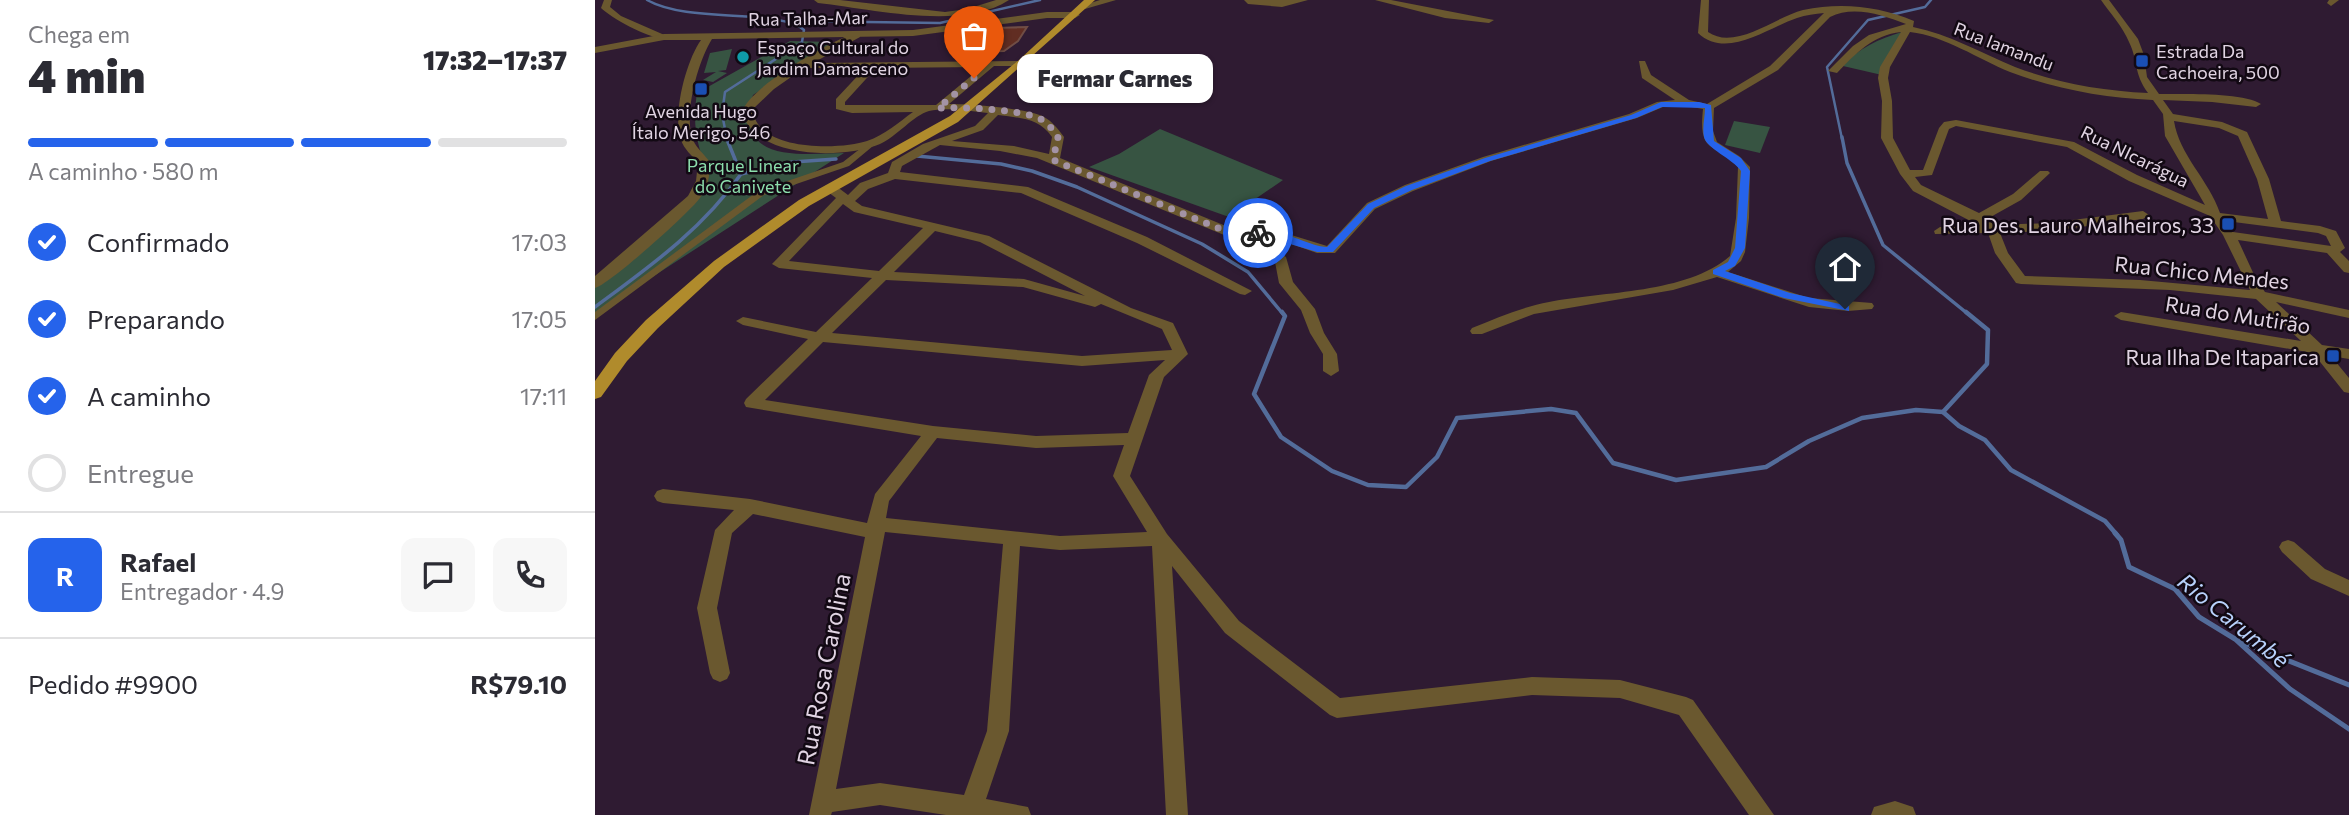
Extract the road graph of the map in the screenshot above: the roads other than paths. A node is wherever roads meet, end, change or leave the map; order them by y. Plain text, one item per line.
1 (608, 0) edge
2 (818, 0) edge
3 (1005, 0) edge
4 (1112, 0) edge
5 (1304, 0) edge
6 (1379, 0) edge
7 (1705, 0) edge
8 (2105, 0) edge
9 (1248, 1) edge
10 (1088, 3) edge
11 (1837, 10) junction
12 (1075, 15) junction
13 (1489, 20) dead end
14 (1909, 29) junction
15 (857, 35) junction
16 (664, 37) junction
17 (708, 37) junction
18 (595, 50) edge
19 (1022, 61) junction
20 (992, 63) junction
21 (1642, 63) dead end
22 (873, 65) junction
23 (805, 66) junction
24 (1833, 71) dead end
25 (2155, 96) junction
26 (1686, 103) junction
27 (2256, 104) dead end
28 (967, 107) junction
29 (1709, 107) junction
30 (932, 108) junction
31 (996, 111) junction
32 (2170, 117) junction
33 (939, 143) junction
34 (868, 144) junction
35 (1053, 160) junction
36 (2044, 173) dead end
37 (1906, 174) junction
38 (894, 175) junction
39 (841, 195) junction
40 (2143, 215) dead end
41 (2216, 215) junction
42 (1979, 218) junction
43 (2276, 225) junction
44 (933, 226) junction
45 (1993, 230) junction
46 (1940, 231) dead end
47 (1235, 235) junction
48 (2228, 235) junction
49 (2331, 250) junction
50 (2349, 269) edge
51 (1717, 272) junction
52 (881, 275) junction
53 (595, 283) edge
54 (1245, 291) dead end
55 (2261, 296) junction
56 (1867, 306) dead end
57 (1126, 311) junction
58 (2349, 314) edge
59 (2121, 316) dead end
60 (595, 317) edge
61 (743, 321) dead end
62 (1476, 331) dead end
63 (818, 337) junction
64 (2316, 348) junction
65 (1181, 354) junction
66 (2349, 354) edge
67 (1331, 370) dead end
68 (2349, 388) edge
69 (595, 393) edge
70 (933, 432) junction
71 (1134, 439) junction
72 (663, 496) dead end
73 (750, 506) junction
74 (876, 528) junction
75 (1012, 538) junction
76 (1161, 539) junction
77 (2288, 547) dead end
78 (2349, 588) edge
79 (720, 673) dead end
80 (972, 806) junction
81 (822, 808) edge
82 (1020, 815) edge
83 (1177, 815) edge
84 (1763, 815) edge
85 (1882, 815) edge
86 (1905, 815) edge

1 - 16 street
2 - 3 street
4 - 10 street
5 - 9 street
6 - 13 street
7 - 11 street
8 - 25 street
10 - 12 main road
11 - 14 street
11 - 29 street
12 - 15 street, Rua Talha-Mar
12 - 19 main road
14 - 24 street
14 - 25 street, Rua Iamandu
14 - 37 street
15 - 17 street, Rua Talha-Mar
15 - 23 street
16 - 17 street, Rua Talha-Mar
16 - 18 street, Rua Talha-Mar
17 - 53 street
19 - 20 street
19 - 28 main road
20 - 22 street
20 - 30 street
21 - 26 street
22 - 23 street
22 - 30 street
23 - 34 street
25 - 27 street, Rua Iamandu
25 - 32 street
26 - 29 street
26 - 47 street
28 - 30 street
28 - 31 street
28 - 39 main road
29 - 51 street
30 - 34 street
31 - 33 street
31 - 35 street
32 - 41 street
32 - 43 street
33 - 35 street
33 - 38 street
34 - 60 street
35 - 47 street
36 - 42 street
37 - 41 street, Rua NIcarágua
37 - 42 street
38 - 39 street
38 - 54 street
39 - 44 street
39 - 52 street
39 - 69 main road
40 - 45 street
41 - 43 street
41 - 48 street
42 - 45 street
43 - 49 street
44 - 52 street
44 - 57 street
45 - 46 street
45 - 55 street, Rua Chico Mendes
47 - 67 street
48 - 49 street
48 - 55 street
49 - 50 street
51 - 56 street
51 - 62 street
52 - 57 street
52 - 63 street
55 - 58 street, Rua Chico Mendes
55 - 64 street
57 - 65 street
59 - 64 street, Rua do Mutirão
61 - 63 street
63 - 65 street
63 - 70 street
64 - 66 street, Rua do Mutirão
64 - 68 street
65 - 71 street
70 - 71 street
70 - 74 street, Rua Rosa Carolina
71 - 76 street
72 - 73 street
73 - 74 street
73 - 79 street
74 - 75 street
74 - 81 street, Rua Rosa Carolina
75 - 76 street
75 - 80 street
76 - 83 street
76 - 84 street
77 - 78 street
80 - 81 street
80 - 82 street
85 - 86 street

